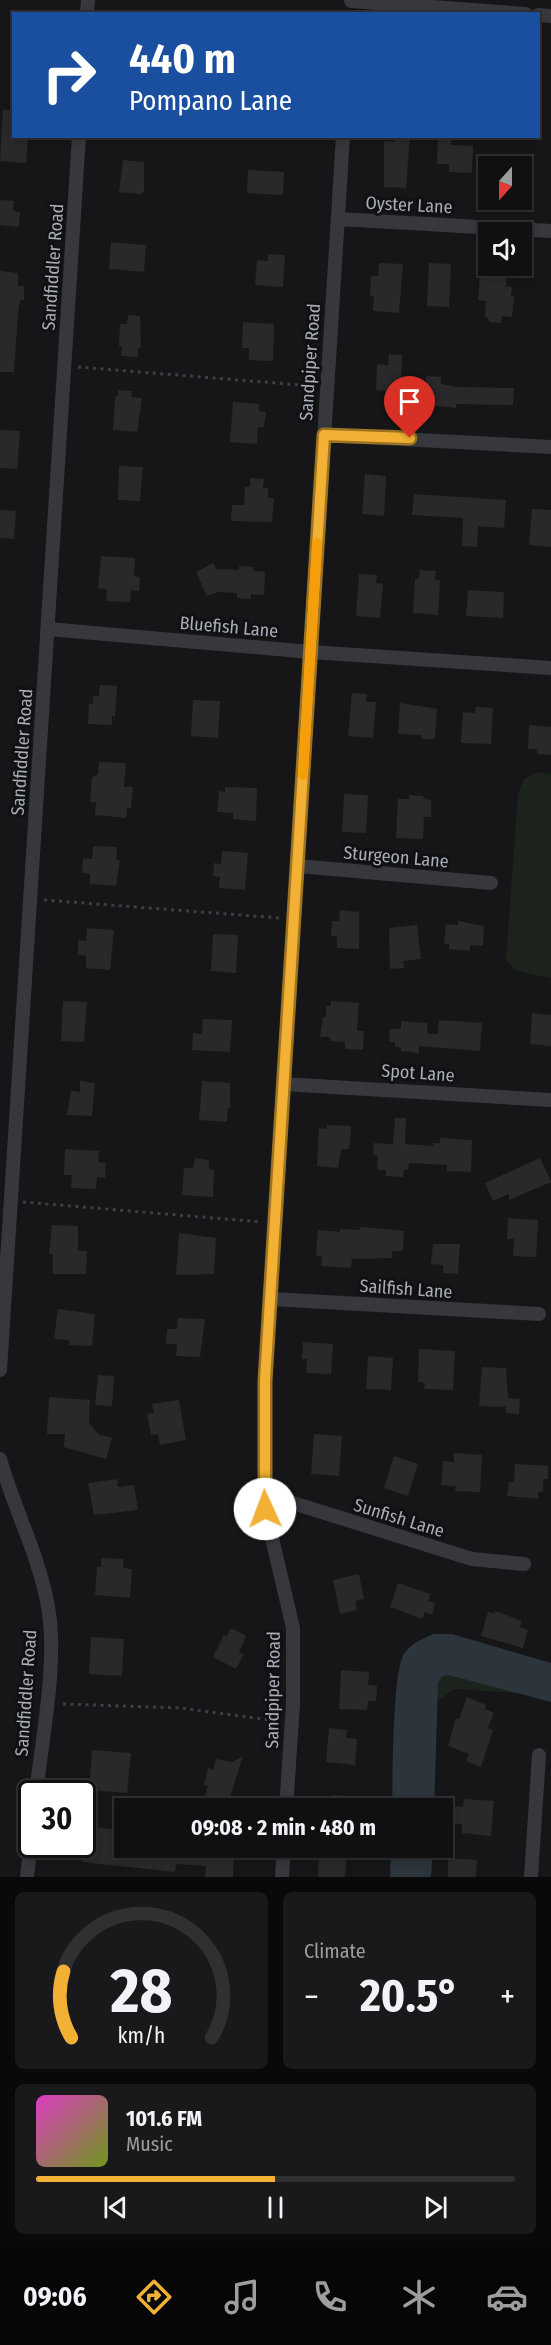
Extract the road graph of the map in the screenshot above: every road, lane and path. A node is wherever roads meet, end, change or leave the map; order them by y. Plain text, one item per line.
1 (351, 0) edge
2 (501, 12) edge
3 (79, 138) edge
4 (343, 138) edge
5 (338, 219) junction
6 (551, 231) edge
7 (65, 366) junction
8 (327, 387) junction
9 (324, 435) junction
10 (551, 447) edge
11 (48, 629) junction
12 (310, 652) junction
13 (551, 668) edge
14 (298, 866) junction
15 (491, 883) dead end
16 (30, 899) junction
17 (294, 919) junction
18 (283, 1084) junction
19 (551, 1100) edge
20 (11, 1201) junction
21 (276, 1223) junction
22 (271, 1299) junction
23 (539, 1314) dead end
24 (0, 1370) edge
25 (0, 1459) edge
26 (265, 1509) junction
27 (524, 1564) dead end
28 (46, 1704) junction
29 (292, 1724) junction
30 (539, 1755) dead end
31 (38, 1780) edge
32 (287, 1798) edge
33 (29, 1858) edge
34 (283, 1858) edge
35 (27, 1877) edge
36 (282, 1877) edge
37 (531, 1877) edge

1 - 2 street
3 - 7 street, Sandfiddler Road
4 - 5 street, Sandpiper Road
5 - 6 street, Oyster Lane
5 - 8 street, Sandpiper Road
7 - 8 path
7 - 11 street, Sandfiddler Road
8 - 9 street, Sandpiper Road
9 - 10 street
9 - 12 street, Sandpiper Road
11 - 12 street, Bluefish Lane
11 - 16 street, Sandfiddler Road
12 - 13 street, Bluefish Lane
12 - 14 street, Sandpiper Road
14 - 15 street, Sturgeon Lane
14 - 17 street, Sandpiper Road
16 - 17 path
16 - 20 street, Sandfiddler Road
17 - 18 street, Sandpiper Road
18 - 19 street, Spot Lane
18 - 21 street, Sandpiper Road
20 - 21 path
20 - 24 street, Sandfiddler Road
21 - 22 street, Sandpiper Road
22 - 23 street, Sailfish Lane
22 - 26 street, Sandpiper Road
25 - 28 street, Sandfiddler Road
26 - 27 street, Sunfish Lane
26 - 29 street, Sandpiper Road
28 - 29 path
28 - 31 street, Sandfiddler Road
29 - 32 street, Sandpiper Road
30 - 37 street
33 - 35 street
34 - 36 street

